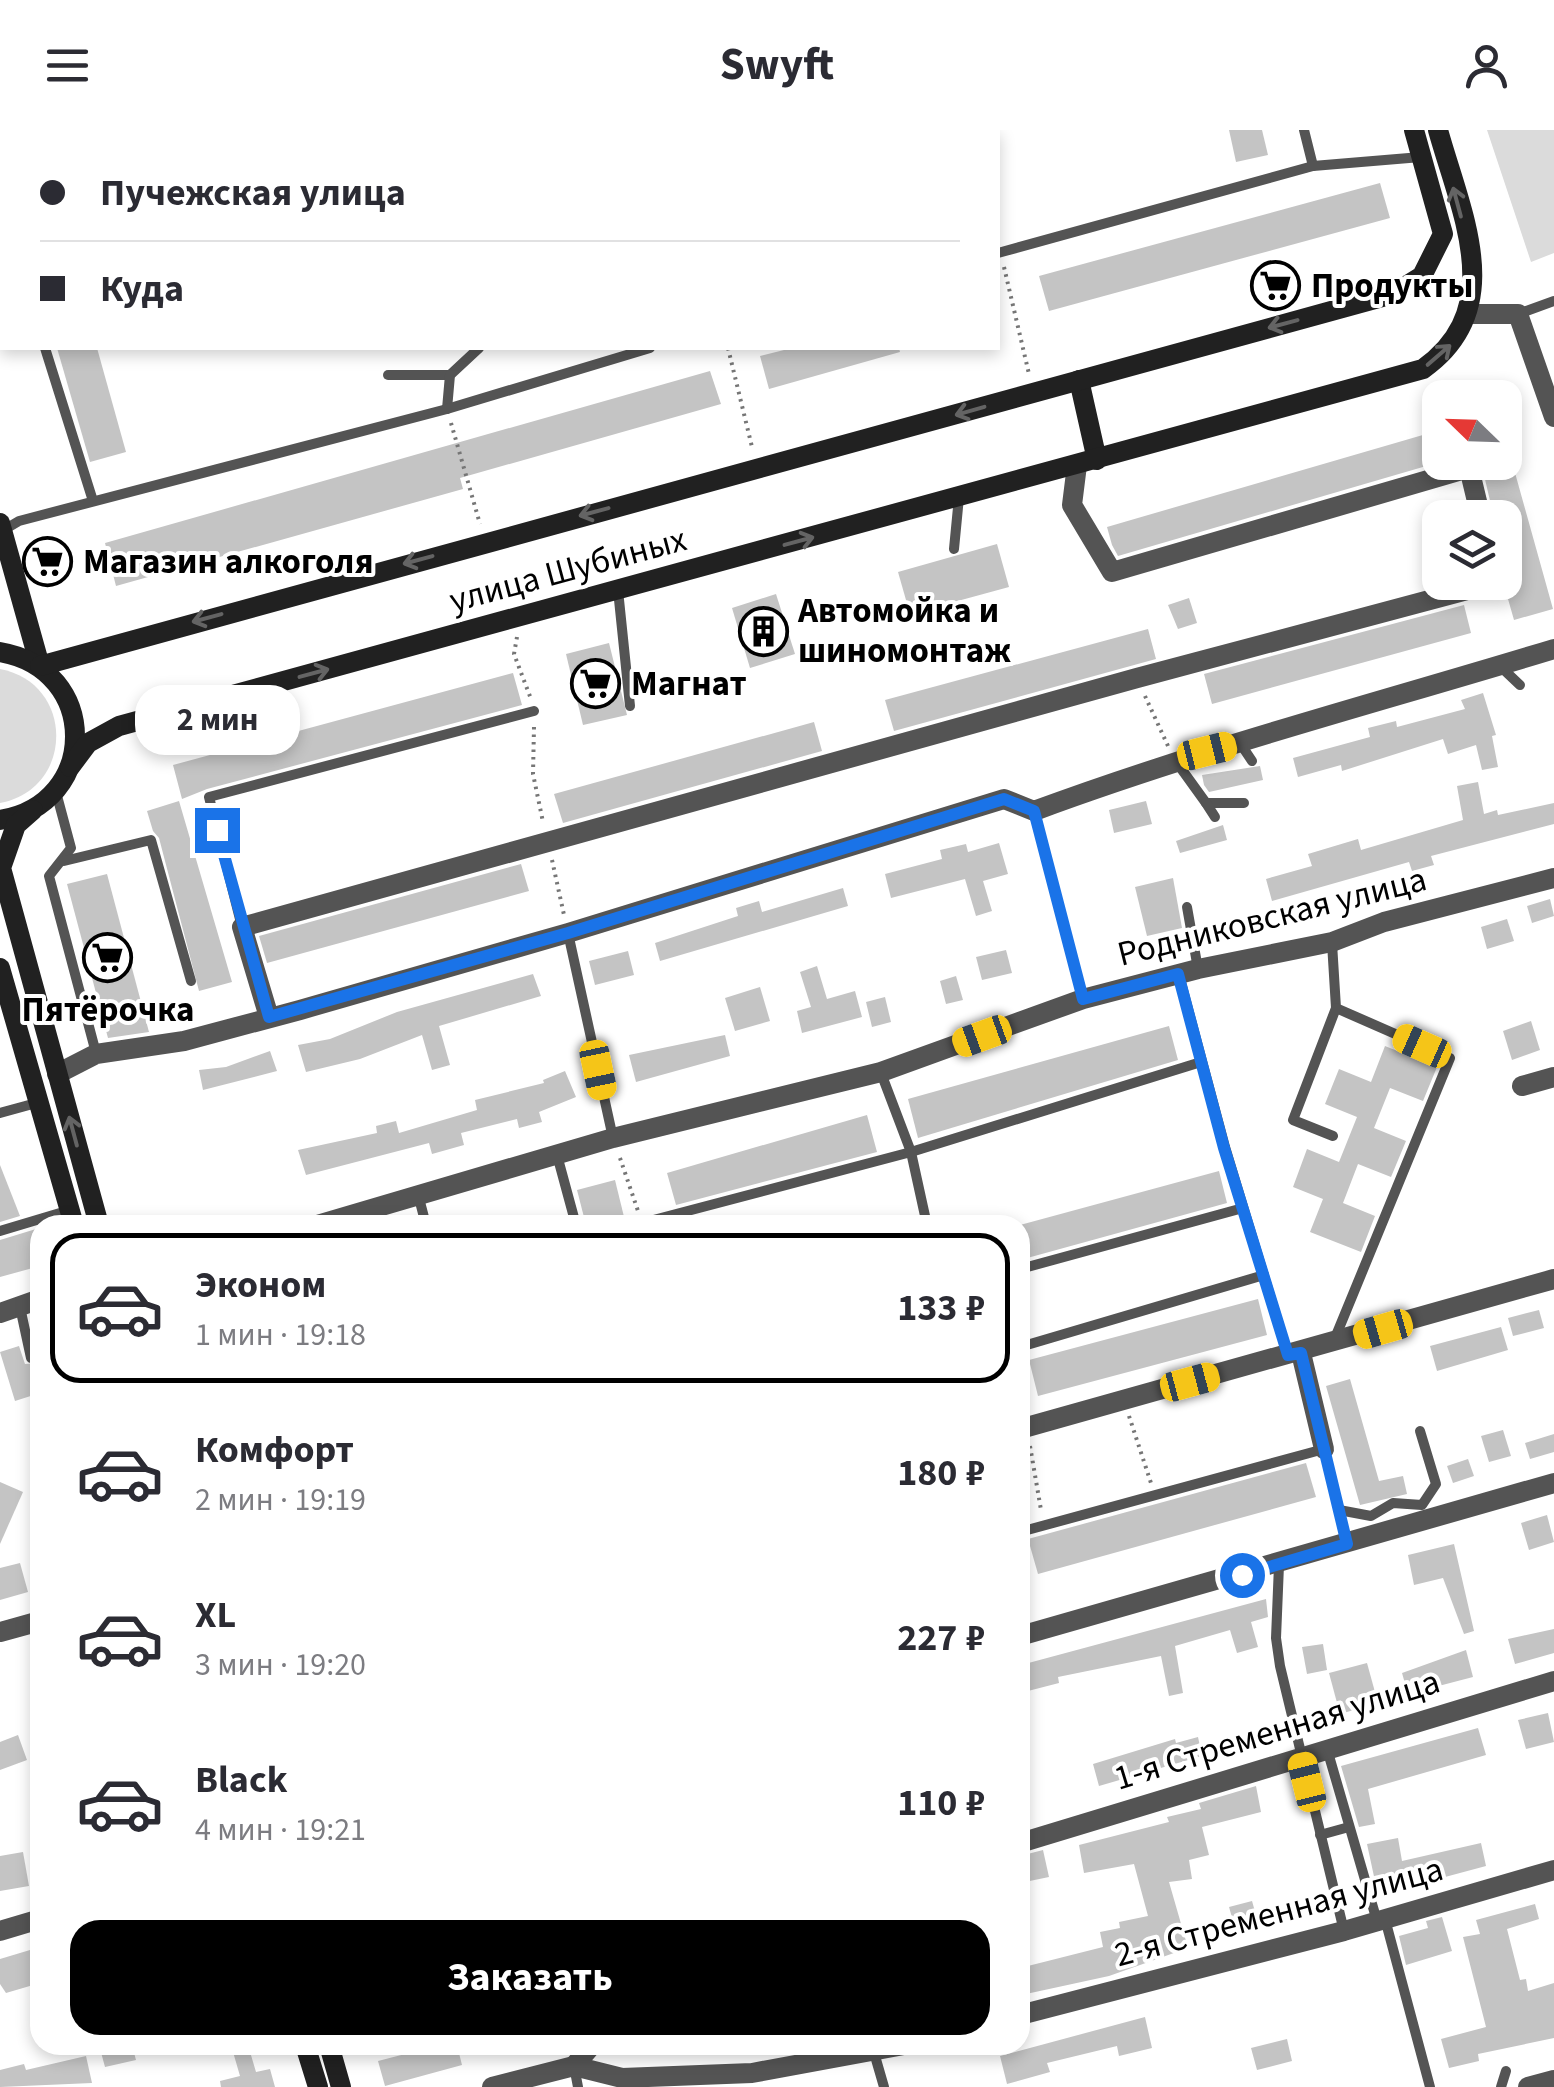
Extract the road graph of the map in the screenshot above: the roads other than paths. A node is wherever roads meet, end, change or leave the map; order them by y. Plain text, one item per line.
1 (1304, 130) edge
2 (1414, 130) edge
3 (1438, 130) edge
4 (1422, 157) junction
5 (1313, 166) junction
6 (1000, 253) edge
7 (1554, 301) edge
8 (1469, 314) junction
9 (1518, 314) junction
10 (46, 350) edge
11 (477, 350) edge
12 (643, 350) edge
13 (388, 375) dead end
14 (450, 375) junction
15 (1078, 380) junction
16 (447, 409) junction
17 (1554, 417) edge
18 (1087, 462) junction
19 (959, 498) junction
20 (1477, 500) edge
21 (93, 501) junction
22 (1, 527) edge
23 (954, 548) dead end
24 (618, 590) junction
25 (1430, 600) edge
26 (0, 652) edge
27 (1552, 653) edge
28 (40, 666) junction
29 (1500, 666) junction
30 (1520, 685) dead end
31 (630, 706) dead end
32 (534, 711) road end
33 (1240, 743) junction
34 (1174, 759) junction
35 (1252, 762) dead end
36 (70, 767) junction
37 (56, 791) junction
38 (1206, 803) junction
39 (1244, 803) dead end
40 (33, 810) junction
41 (1034, 811) junction
42 (1214, 817) dead end
43 (0, 820) edge
44 (64, 861) junction
45 (1554, 878) edge
46 (1187, 907) dead end
47 (242, 927) junction
48 (568, 933) junction
49 (1332, 942) junction
50 (0, 968) edge
51 (1188, 971) junction
52 (191, 981) dead end
53 (1083, 999) junction
54 (1336, 1008) junction
55 (269, 1017) junction
56 (96, 1054) junction
57 (1201, 1062) junction
58 (881, 1072) junction
59 (57, 1074) junction
60 (1554, 1077) edge
61 (1522, 1086) dead end
62 (40, 1102) junction
63 (0, 1113) edge
64 (1334, 1136) dead end
65 (613, 1138) junction
66 (910, 1152) junction
67 (557, 1154) junction
68 (419, 1198) junction
69 (1243, 1208) junction
70 (71, 1215) edge
71 (95, 1215) edge
72 (355, 1215) edge
73 (423, 1215) edge
74 (573, 1215) edge
75 (676, 1215) edge
76 (925, 1215) edge
77 (30, 1225) edge
78 (0, 1231) edge
79 (1030, 1266) edge
80 (1264, 1275) junction
81 (1554, 1279) edge
82 (20, 1306) edge
83 (1030, 1344) edge
84 (1333, 1344) junction
85 (30, 1353) edge
86 (1295, 1354) junction
87 (1030, 1426) edge
88 (1420, 1430) dead end
89 (1324, 1449) junction
90 (1554, 1483) edge
91 (1339, 1510) junction
92 (1030, 1529) edge
93 (1347, 1544) junction
94 (1279, 1565) junction
95 (30, 1623) edge
96 (1030, 1631) edge
97 (0, 1632) edge
98 (1554, 1681) edge
99 (1326, 1748) junction
100 (1300, 1755) junction
101 (1349, 1826) junction
102 (1320, 1835) junction
103 (1030, 1839) edge
104 (1554, 1870) edge
105 (1381, 1920) junction
106 (30, 1922) edge
107 (0, 1930) edge
108 (1344, 1930) junction
109 (1030, 2012) edge
110 (308, 2055) edge
111 (332, 2055) edge
112 (852, 2055) edge
113 (875, 2055) edge
114 (1506, 2071) dead end
115 (576, 2077) edge
116 (769, 2079) edge
117 (1554, 2080) edge
118 (713, 2081) edge
119 (625, 2082) edge
120 (318, 2087) edge
121 (341, 2087) edge
122 (492, 2087) edge
123 (884, 2087) edge
124 (1430, 2087) edge
125 (1502, 2087) edge
126 (1528, 2087) edge

1 - 5 lane
2 - 4 main road
8 -> 3 main road
4 - 5 lane
4 -> 15 main road, улица Шубиных
5 - 6 lane
7 - 9 lane
8 - 9 street
18 -> 8 main road, улица Шубиных
9 - 17 street
10 - 21 lane
11 - 14 lane
12 - 16 lane
13 - 14 lane
14 - 16 lane
15 - 18 main road
15 -> 28 main road, улица Шубиных
16 - 21 lane
18 - 19 main road, улица Шубиных
18 - 20 street
19 - 23 lane
24 -> 19 main road, улица Шубиных
21 - 22 lane
22 - 28 main road
24 - 31 lane
36 -> 24 main road, улица Шубиных
25 - 47 street
26 - 28 main road
27 - 29 street
28 - 36 main road
29 - 30 lane
29 - 33 street
32 - 47 lane
33 - 34 street
33 - 35 lane
34 - 38 lane
34 - 41 street
36 - 37 main road
37 - 40 main road
37 - 44 lane
38 - 39 lane
38 - 42 lane
40 - 43 main road
40 - 59 main road
41 - 48 street
41 - 53 lane
44 - 52 lane
44 - 56 lane
45 - 49 street, Родниковская улица
46 - 51 lane
47 - 55 street
48 - 55 street
48 - 65 lane
49 - 51 street, Родниковская улица
49 - 54 lane
50 - 62 main road
51 - 53 street, Родниковская улица
51 - 57 lane
53 - 58 street, Родниковская улица
54 - 64 lane
54 - 84 lane
55 - 56 street
56 - 59 street
57 - 66 lane
57 - 69 lane
58 - 65 street, Родниковская улица
58 - 66 lane
71 -> 59 main road
60 - 61 street
62 - 63 lane
62 - 70 main road
65 - 67 street, Родниковская улица
66 - 75 lane
66 - 76 lane
67 - 68 street, Родниковская улица
67 - 74 lane
68 - 72 street, Родниковская улица
68 - 73 lane
69 - 79 lane
69 - 80 lane
77 - 78 lane
80 - 83 lane
80 - 86 lane
81 - 84 street
82 - 85 lane
84 - 86 street
86 - 87 street
86 - 89 street
88 - 91 lane
89 - 91 lane
89 - 92 lane
90 - 93 street
91 - 93 lane
93 - 94 street
94 - 96 street
94 - 100 lane
95 - 97 street
98 - 99 street, 1-я Стременная улица
99 - 100 street, 1-я Стременная улица
99 - 101 lane
100 - 102 lane
100 - 103 street, 1-я Стременная улица
101 - 102 lane
101 - 105 lane
102 - 108 lane
104 - 105 street, 2-я Стременная улица
105 - 108 street, 2-я Стременная улица
105 - 124 lane
106 - 107 street
108 - 109 street, 2-я Стременная улица
110 - 120 main road
111 - 121 main road
112 - 116 street
113 - 123 lane
114 - 125 lane
115 - 119 street
115 - 122 street
116 - 118 street
117 - 126 street
118 - 119 street

